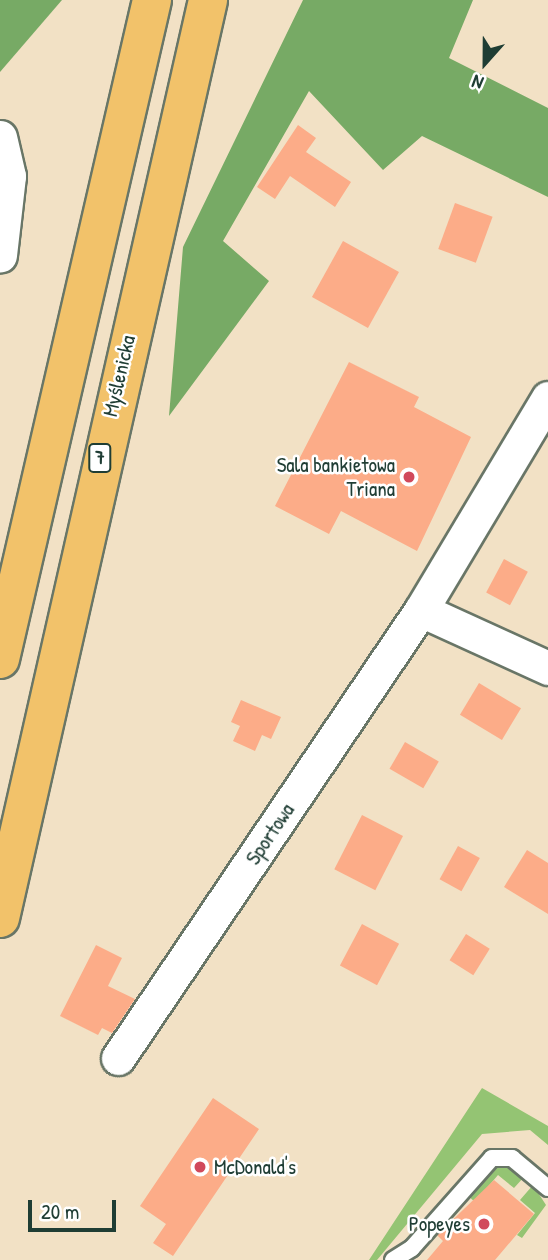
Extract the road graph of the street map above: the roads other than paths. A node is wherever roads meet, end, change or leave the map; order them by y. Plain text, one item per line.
1 (152, 0) edge
2 (208, 0) edge
3 (0, 137) edge
4 (0, 254) edge
5 (548, 398) edge
6 (421, 610) junction
7 (0, 659) edge
8 (548, 668) edge
9 (0, 918) edge
10 (118, 1058) dead end
11 (548, 1188) edge
12 (393, 1260) edge

1 - 7 highway
2 - 9 highway, Myślenicka / 7
3 - 4 street
5 - 6 street, Sportowa
6 - 8 street
6 - 10 street, Sportowa
11 - 12 lane

